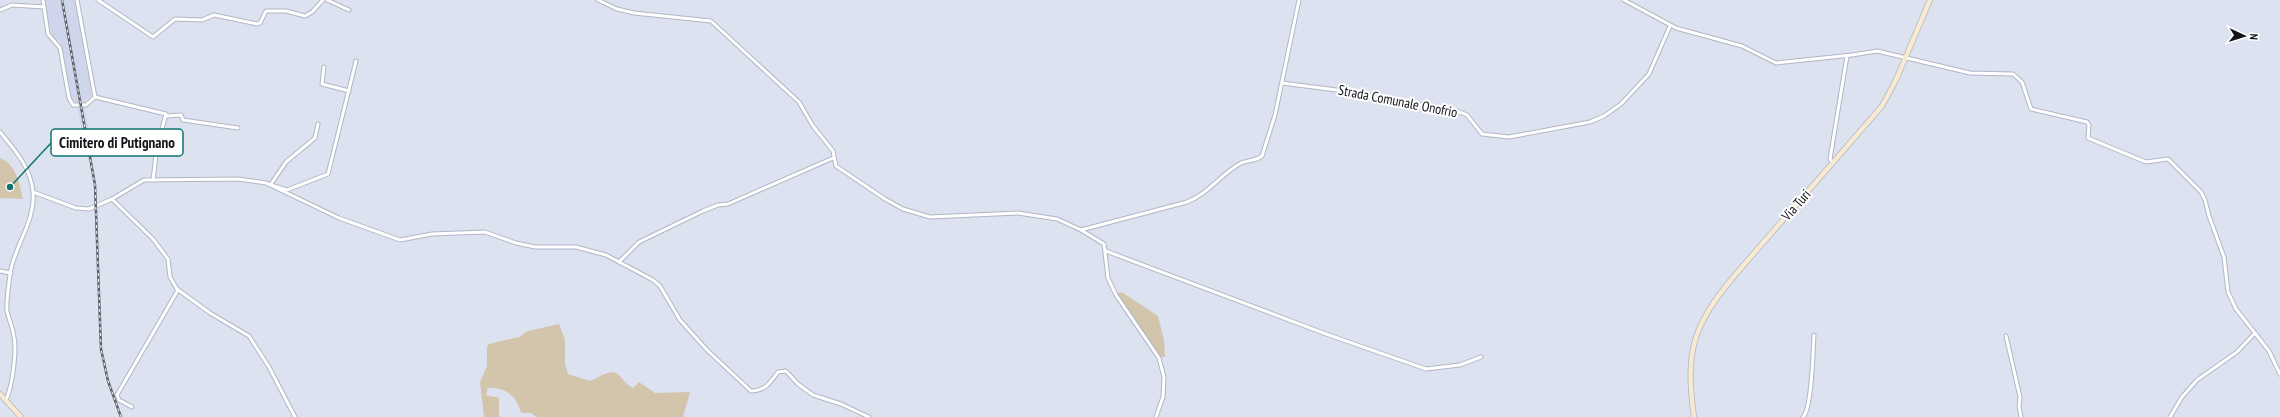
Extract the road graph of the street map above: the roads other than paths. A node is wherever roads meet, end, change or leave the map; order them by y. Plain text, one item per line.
1 (43, 0) edge
2 (77, 0) edge
3 (98, 0) edge
4 (323, 0) edge
5 (327, 0) edge
6 (598, 0) edge
7 (1299, 0) edge
8 (1624, 0) edge
9 (1930, 0) edge
10 (44, 7) junction
11 (0, 10) edge
12 (349, 10) dead end
13 (1670, 26) junction
14 (1847, 56) junction
15 (1906, 57) junction
16 (356, 62) dead end
17 (324, 67) dead end
18 (1282, 83) junction
19 (349, 91) junction
20 (95, 97) junction
21 (167, 115) junction
22 (318, 124) dead end
23 (238, 128) dead end
24 (0, 132) edge
25 (834, 158) junction
26 (1833, 163) junction
27 (153, 180) junction
28 (266, 184) junction
29 (271, 184) junction
30 (33, 192) junction
31 (112, 199) junction
32 (1081, 230) junction
33 (1106, 251) junction
34 (619, 262) junction
35 (0, 271) edge
36 (11, 273) junction
37 (178, 290) junction
38 (2255, 333) junction
39 (1814, 335) dead end
40 (2006, 336) dead end
41 (1481, 357) dead end
42 (2280, 374) edge
43 (0, 394) edge
44 (6, 400) junction
45 (132, 407) dead end
46 (21, 417) edge
47 (295, 417) edge
48 (869, 417) edge
49 (1156, 417) edge
50 (1694, 417) edge
51 (1803, 417) edge
52 (2021, 417) edge
53 (2170, 417) edge

1 - 10 street
2 - 20 street
3 - 4 street
5 - 12 street
6 - 25 street
7 - 18 street
8 - 13 street
9 - 15 main road, Via Turi
10 - 11 street
10 - 20 street
13 - 14 street
13 - 18 street, Strada Comunale Onofrio
14 - 15 street
14 - 26 street
15 - 26 main road, Via Turi
15 - 38 street
16 - 19 street
17 - 19 street
18 - 32 street
19 - 29 street
20 - 21 street
21 - 23 street
21 - 27 street
22 - 29 street
24 - 30 street
25 - 32 street
25 - 34 street
26 - 50 main road, Via Turi
27 - 28 street
27 - 31 street
28 - 29 street
28 - 34 street
30 - 31 street
30 - 36 street
31 - 37 street
32 - 33 street
33 - 41 street
33 - 49 street
34 - 48 street
35 - 36 street
36 - 44 street
37 - 45 street
37 - 47 street
38 - 42 street
38 - 53 street
39 - 51 street
40 - 52 street
43 - 44 main road
44 - 46 main road

